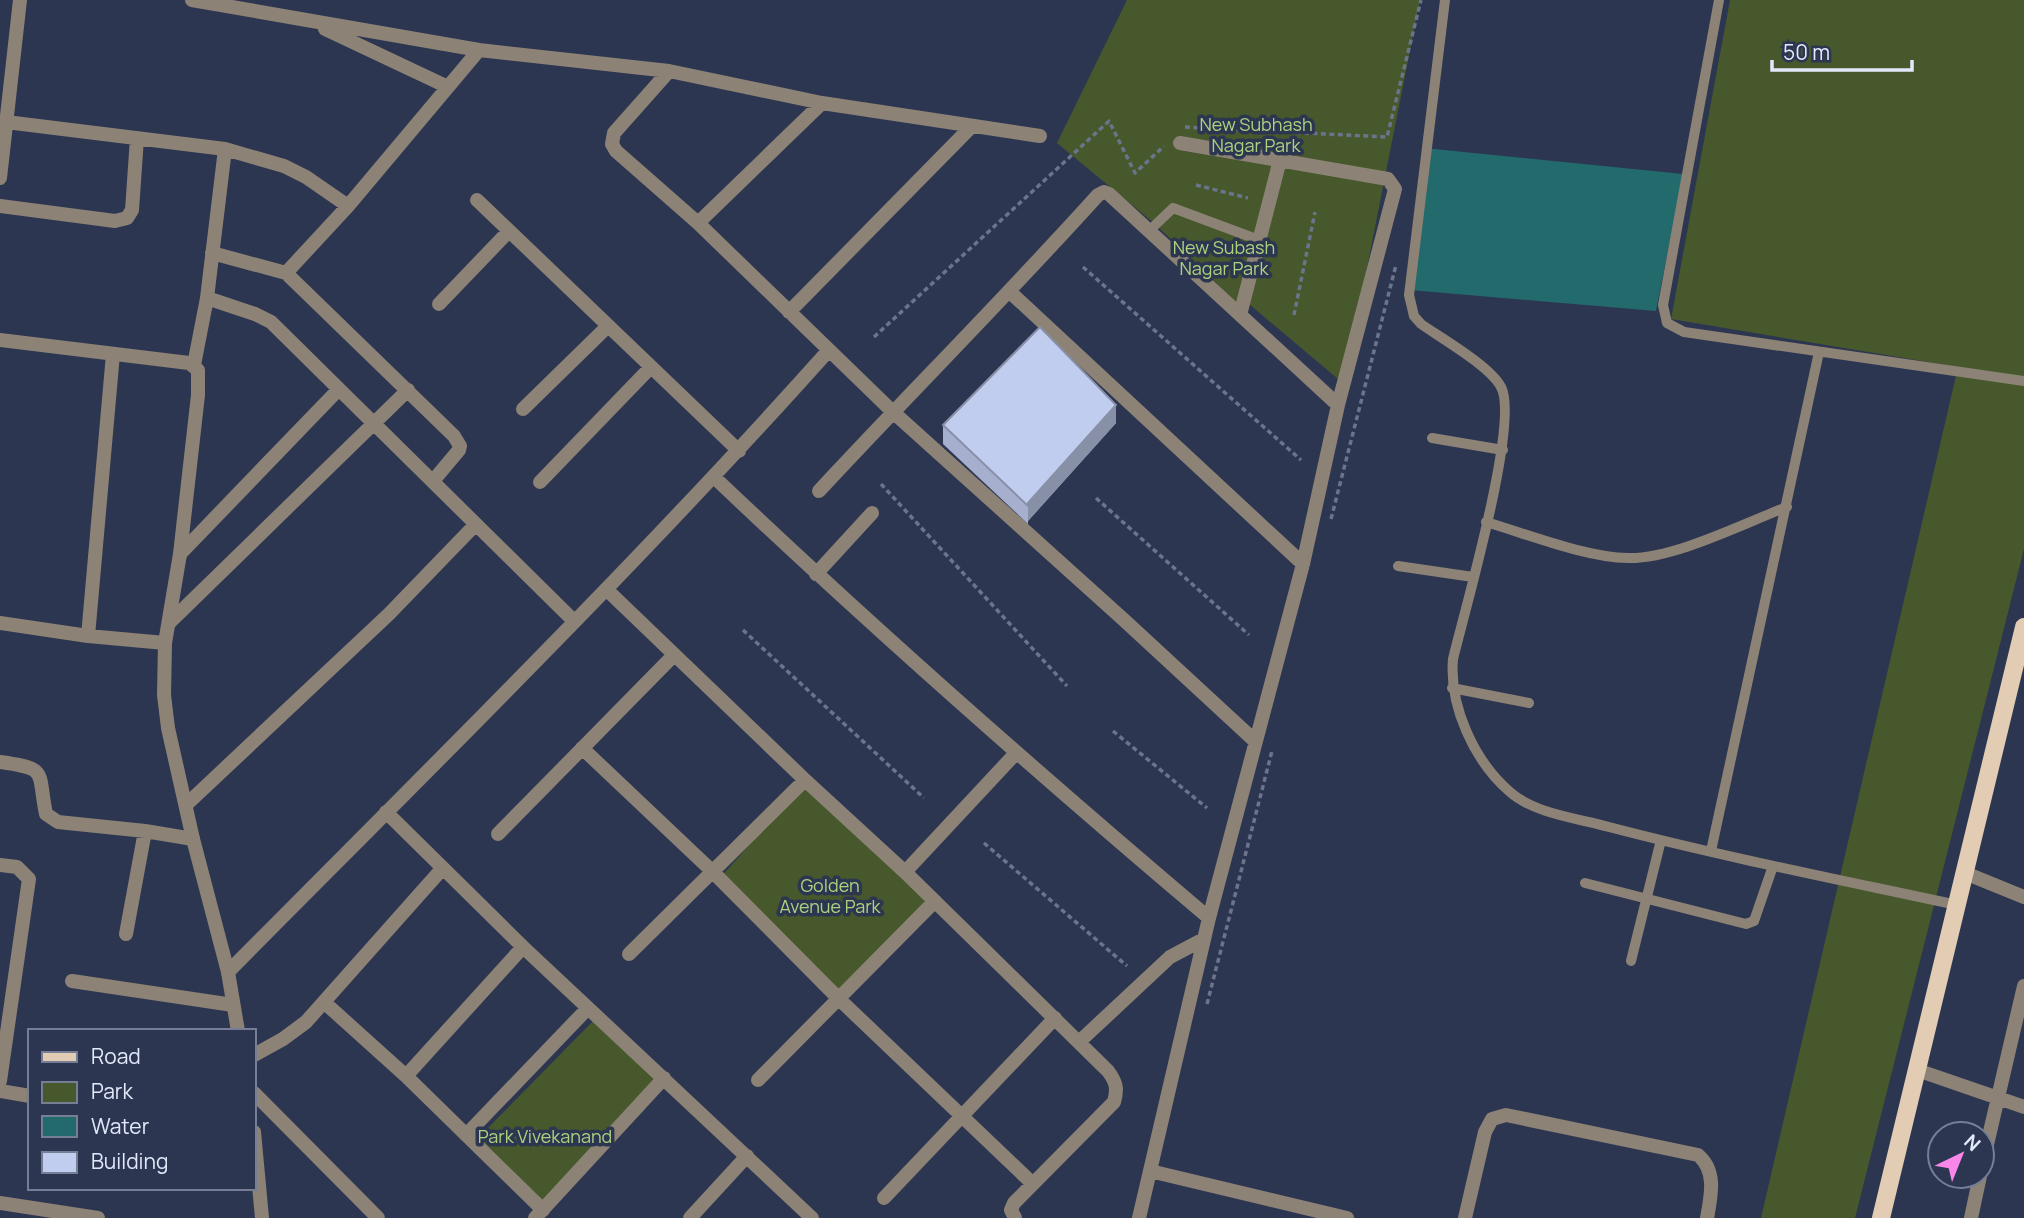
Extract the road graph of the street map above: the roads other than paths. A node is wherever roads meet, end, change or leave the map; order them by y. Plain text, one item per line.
1 (20, 0) edge
2 (1445, 0) edge
3 (1719, 0) edge
4 (201, 1) edge
5 (311, 22) junction
6 (480, 50) junction
7 (669, 71) junction
8 (5, 81) edge
9 (448, 87) junction
10 (822, 103) junction
11 (6, 122) junction
12 (972, 126) junction
13 (1040, 136) dead end
14 (137, 138) junction
15 (1180, 143) dead end
16 (225, 149) junction
17 (1280, 160) junction
18 (0, 178) edge
19 (477, 200) dead end
20 (0, 206) edge
21 (348, 206) junction
22 (698, 223) junction
23 (1150, 230) junction
24 (509, 231) junction
25 (1259, 240) junction
26 (212, 253) junction
27 (286, 273) junction
28 (1010, 292) junction
29 (207, 298) junction
30 (439, 304) dead end
31 (789, 312) junction
32 (1240, 315) junction
33 (608, 326) junction
34 (0, 340) edge
35 (829, 350) junction
36 (1819, 352) junction
37 (113, 354) junction
38 (194, 365) junction
39 (651, 367) junction
40 (2024, 381) edge
41 (339, 390) junction
42 (408, 390) junction
43 (1338, 405) junction
44 (523, 409) dead end
45 (893, 412) junction
46 (374, 424) junction
47 (1432, 438) dead end
48 (1503, 450) junction
49 (739, 451) junction
50 (714, 477) junction
51 (433, 481) junction
52 (540, 482) dead end
53 (819, 491) dead end
54 (1787, 507) junction
55 (872, 513) dead end
56 (1486, 522) junction
57 (476, 524) junction
58 (180, 554) junction
59 (1303, 564) junction
60 (1398, 566) dead end
61 (816, 574) junction
62 (1473, 577) junction
63 (606, 589) junction
64 (575, 621) junction
65 (0, 623) edge
66 (169, 623) junction
67 (2024, 627) edge
68 (88, 636) junction
69 (165, 643) junction
70 (674, 655) junction
71 (1452, 688) junction
72 (2017, 689) edge
73 (1529, 703) dead end
74 (1255, 741) junction
75 (582, 748) junction
76 (1016, 752) junction
77 (0, 762) edge
78 (805, 780) junction
79 (187, 804) junction
80 (386, 812) junction
81 (145, 831) junction
82 (498, 834) dead end
83 (193, 839) junction
84 (1661, 840) junction
85 (1711, 851) junction
86 (0, 865) edge
87 (1773, 866) junction
88 (442, 869) junction
89 (712, 872) junction
90 (905, 872) junction
91 (1965, 873) junction
92 (1585, 883) dead end
93 (1646, 897) junction
94 (2024, 897) edge
95 (935, 901) junction
96 (1957, 905) junction
97 (1209, 918) junction
98 (126, 933) dead end
99 (1204, 939) junction
100 (523, 947) junction
101 (629, 954) dead end
102 (1631, 961) dead end
103 (228, 972) junction
104 (72, 981) dead end
105 (2024, 986) edge
106 (839, 999) junction
107 (325, 1003) junction
108 (233, 1005) junction
109 (588, 1008) junction
110 (1055, 1018) junction
111 (238, 1029) edge
112 (1079, 1042) junction
113 (256, 1054) edge
114 (1917, 1070) junction
115 (406, 1076) junction
116 (664, 1078) junction
117 (758, 1080) dead end
118 (0, 1081) edge
119 (0, 1091) edge
120 (256, 1095) edge
121 (28, 1096) edge
122 (1997, 1098) junction
123 (2024, 1107) edge
124 (962, 1116) junction
125 (1992, 1120) edge
126 (466, 1135) junction
127 (256, 1155) edge
128 (747, 1156) junction
129 (1150, 1171) junction
130 (1032, 1183) junction
131 (1977, 1190) edge
132 (884, 1198) dead end
133 (0, 1203) edge
134 (1294, 1212) edge
135 (539, 1214) edge
136 (801, 1215) edge
137 (73, 1216) edge
138 (98, 1218) edge
139 (262, 1218) edge
140 (378, 1218) edge
141 (691, 1218) edge
142 (1015, 1218) edge
143 (1139, 1218) edge
144 (1347, 1218) edge
145 (1465, 1218) edge
146 (1707, 1218) edge
147 (1881, 1218) edge
148 (1970, 1218) edge

1 - 8 street
2 - 48 lane
3 - 36 lane
4 - 5 street
5 - 6 street
5 - 9 street
6 - 7 street
6 - 9 street
7 - 10 street
7 - 22 street
8 - 11 street
9 - 21 street
10 - 12 street
10 - 22 street
11 - 14 street
11 - 18 street
12 - 13 street
12 - 31 street
14 - 16 street
14 - 20 street
15 - 17 street
16 - 21 street
16 - 26 street
17 - 25 street
17 - 43 street
19 - 24 street
21 - 27 street
22 - 31 street
23 - 25 lane
23 - 28 street
23 - 32 street
24 - 30 street
24 - 33 street
25 - 32 street
26 - 27 street
26 - 29 street
27 - 42 street
28 - 45 street
28 - 59 street
29 - 38 street
29 - 41 street
31 - 35 street
32 - 43 street
33 - 39 street
33 - 44 street
34 - 37 street
35 - 45 street
35 - 49 street
36 - 40 lane
36 - 54 lane
37 - 38 street
37 - 68 street
38 - 58 street
39 - 49 street
39 - 52 street
41 - 46 street
41 - 58 street
42 - 46 street
42 - 51 street
43 - 59 street
45 - 53 street
45 - 74 street
46 - 51 street
46 - 66 street
47 - 48 lane
48 - 56 lane
49 - 50 street
50 - 61 street
50 - 63 street
51 - 57 street
54 - 56 lane
54 - 85 lane
55 - 61 street
56 - 62 lane
57 - 64 street
57 - 79 street
58 - 66 street
59 - 74 street
60 - 62 lane
61 - 76 street
62 - 71 lane
63 - 64 street
63 - 70 street
64 - 80 street
65 - 68 street
66 - 69 street
67 - 72 main road
68 - 69 street
69 - 79 street
70 - 75 street
70 - 78 street
71 - 73 lane
71 - 84 lane
72 - 91 main road
74 - 97 street
75 - 82 street
75 - 89 street
76 - 90 street
76 - 97 street
77 - 81 street
78 - 89 street
78 - 90 street
79 - 83 street
80 - 88 street
80 - 103 street
81 - 83 street
81 - 98 street
83 - 103 street
84 - 85 lane
84 - 93 lane
85 - 87 lane
86 - 118 street
87 - 93 lane
87 - 96 lane
88 - 100 street
88 - 107 street
89 - 101 street
89 - 106 street
90 - 95 street
91 - 94 street
91 - 96 main road
92 - 93 lane
93 - 102 lane
95 - 106 street
95 - 110 street
96 - 114 main road
97 - 99 street
99 - 112 street
99 - 129 street
100 - 109 street
100 - 115 street
103 - 108 street
104 - 108 street
105 - 122 street
106 - 117 street
106 - 124 street
107 - 113 street
107 - 115 street
108 - 111 street
109 - 116 street
109 - 126 street
110 - 112 street
110 - 124 street
112 - 130 street
114 - 122 street
114 - 147 main road
115 - 126 street
116 - 128 street
116 - 135 street
119 - 121 street
120 - 140 street
122 - 123 street
122 - 125 street
124 - 130 street
124 - 132 street
126 - 135 street
127 - 139 street
128 - 136 street
128 - 141 street
129 - 134 street
129 - 143 street
130 - 142 street
131 - 148 street
133 - 137 street
134 - 144 street
137 - 138 street
145 - 146 street

